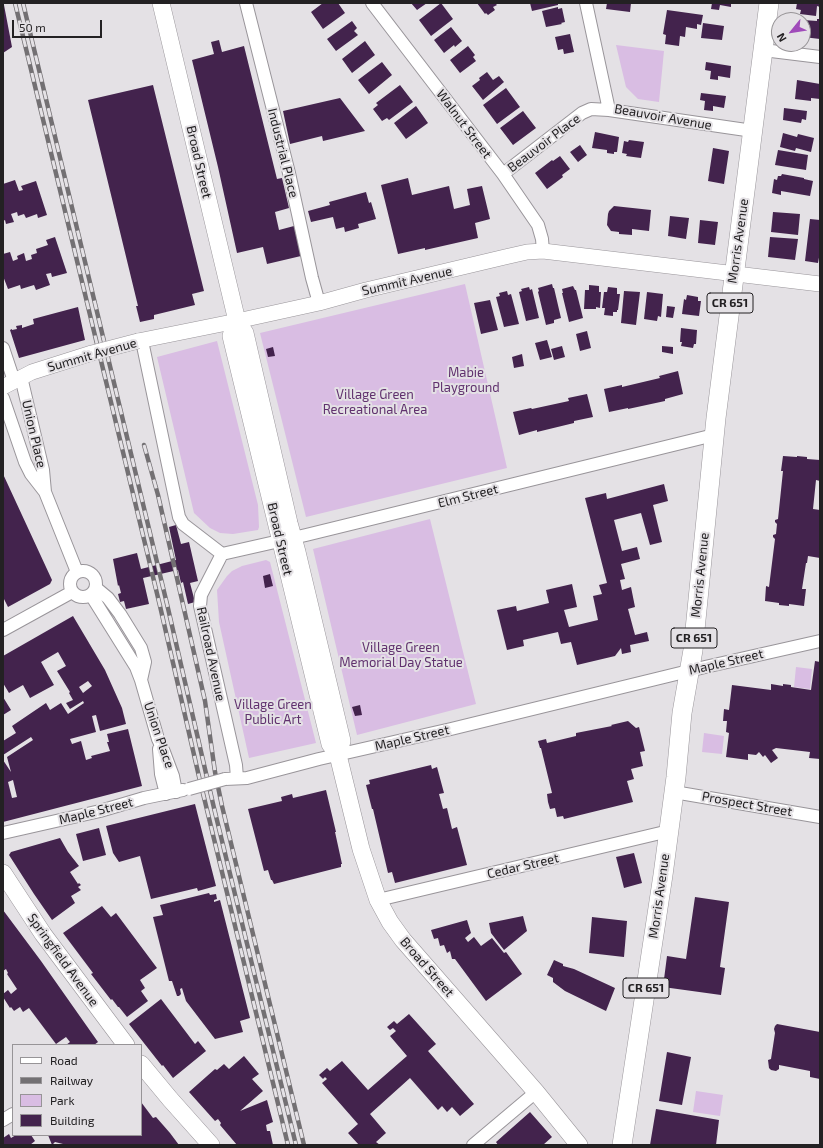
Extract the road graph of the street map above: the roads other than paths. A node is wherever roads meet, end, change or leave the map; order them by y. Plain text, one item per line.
1 (161, 3) edge
2 (246, 3) edge
3 (372, 3) edge
4 (586, 3) edge
5 (769, 3) edge
6 (763, 50) junction
7 (820, 57) edge
8 (609, 110) junction
9 (753, 131) junction
10 (502, 174) junction
11 (542, 251) junction
12 (734, 274) junction
13 (820, 284) edge
14 (319, 303) junction
15 (237, 321) junction
16 (140, 341) junction
17 (3, 348) edge
18 (13, 382) edge
19 (3, 398) edge
20 (714, 435) junction
21 (46, 492) junction
22 (287, 540) junction
23 (222, 554) junction
24 (78, 572) junction
25 (72, 592) junction
26 (94, 592) junction
27 (3, 630) edge
28 (820, 641) edge
29 (688, 671) junction
30 (338, 756) junction
31 (231, 779) junction
32 (674, 792) junction
33 (171, 793) junction
34 (820, 817) edge
35 (669, 831) junction
36 (3, 833) edge
37 (3, 873) edge
38 (378, 900) junction
39 (122, 1044) edge
40 (142, 1065) edge
41 (536, 1092) junction
42 (12, 1115) edge
43 (3, 1120) edge
44 (211, 1145) edge
45 (473, 1145) edge
46 (579, 1145) edge
47 (622, 1145) edge

1 - 15 main road, Broad Street
2 - 14 street, Industrial Place
3 - 10 street, Walnut Street
4 - 8 street, Beauvoir Avenue
5 - 6 main road, Morris Avenue / CR 651
6 - 7 street
6 - 9 main road, Morris Avenue / CR 651
8 - 9 street, Beauvoir Avenue
8 - 10 street, Beauvoir Place
9 - 12 main road, Morris Avenue / CR 651
10 - 11 street, Walnut Street
11 - 12 street, Summit Avenue
11 - 14 street, Summit Avenue
12 - 13 street, Summit Avenue
12 - 20 main road, Morris Avenue / CR 651
14 - 15 street, Summit Avenue
15 - 16 street, Summit Avenue
15 - 22 main road, Broad Street
16 - 18 street, Summit Avenue, bridge
16 - 23 street
17 - 18 street, Union Place
18 - 21 street, Union Place
19 - 21 street, Union Place
20 - 22 street, Elm Street
20 - 29 main road, Morris Avenue / CR 651
21 - 24 street, Union Place
22 - 23 street, Elm Street
22 - 30 main road, Broad Street
23 - 31 street, Railroad Avenue
24 - 25 street
24 - 26 street, Union Place
25 - 26 street
25 - 27 street
26 - 33 street, Union Place
28 - 29 street, Maple Street
29 - 30 street, Maple Street
29 - 32 main road, Morris Avenue / CR 651
30 - 31 street, Maple Street
30 - 38 main road, Broad Street
31 - 33 street, Maple Street, bridge
32 - 34 street, Prospect Street
32 - 35 main road, Morris Avenue / CR 651
33 - 36 street, Maple Street
35 - 38 street, Cedar Street
35 - 47 main road, Morris Avenue / CR 651
37 - 39 main road, Springfield Avenue
38 - 41 main road, Broad Street
40 - 44 main road
41 - 45 street
41 - 46 main road, Broad Street
42 - 43 street

